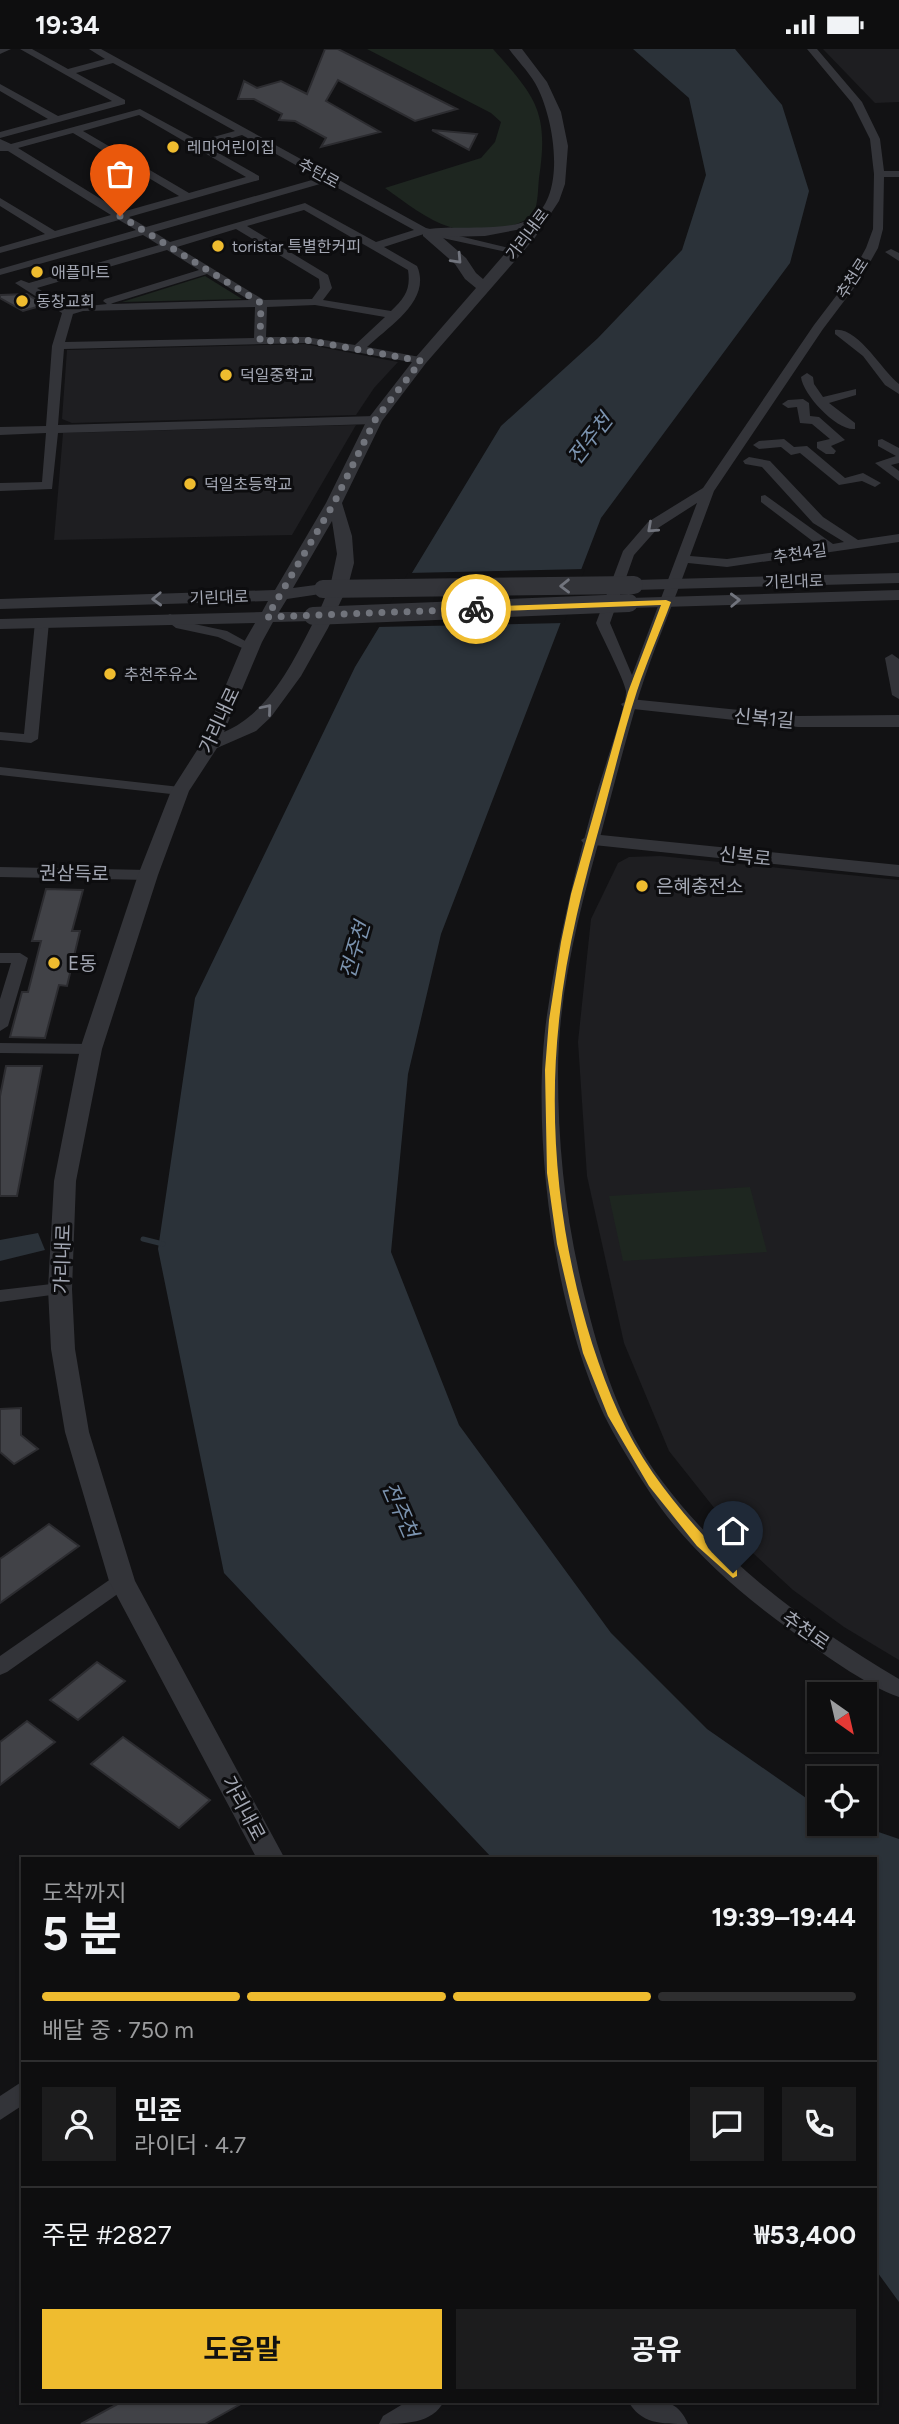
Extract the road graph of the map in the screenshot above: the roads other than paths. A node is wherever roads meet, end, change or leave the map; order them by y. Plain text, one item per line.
1 (6, 49) edge
2 (25, 49) edge
3 (94, 49) edge
4 (515, 49) edge
5 (812, 49) edge
6 (0, 51) edge
7 (114, 60) junction
8 (68, 72) junction
9 (0, 87) edge
10 (56, 119) junction
11 (75, 130) junction
12 (246, 131) junction
13 (0, 135) edge
14 (197, 145) junction
15 (3, 146) edge
16 (879, 174) junction
17 (899, 174) edge
18 (329, 179) junction
19 (188, 197) junction
20 (0, 201) edge
21 (120, 216) junction
22 (542, 219) junction
23 (238, 226) junction
24 (146, 231) junction
25 (425, 232) junction
26 (54, 235) junction
27 (170, 246) junction
28 (376, 246) junction
29 (0, 250) edge
30 (516, 251) junction
31 (209, 270) junction
32 (1, 271) edge
33 (27, 287) junction
34 (485, 288) junction
35 (316, 302) junction
36 (261, 303) junction
37 (84, 308) junction
38 (68, 312) junction
39 (393, 315) junction
40 (839, 332) dead end
41 (260, 341) junction
42 (58, 346) junction
43 (358, 349) junction
44 (421, 361) junction
45 (899, 372) edge
46 (885, 376) junction
47 (807, 377) dead end
48 (899, 390) edge
49 (852, 392) dead end
50 (821, 402) junction
51 (788, 404) dead end
52 (375, 420) junction
53 (851, 426) dead end
54 (52, 429) junction
55 (0, 431) edge
56 (883, 443) dead end
57 (759, 445) dead end
58 (830, 451) dead end
59 (899, 453) edge
60 (899, 459) edge
61 (749, 461) dead end
62 (899, 477) edge
63 (875, 483) dead end
64 (0, 487) edge
65 (708, 491) junction
66 (765, 499) dead end
67 (334, 503) junction
68 (899, 538) edge
69 (857, 545) junction
70 (832, 549) junction
71 (685, 559) junction
72 (899, 578) edge
73 (674, 584) junction
74 (522, 587) joint
75 (279, 595) junction
76 (899, 595) edge
77 (631, 597) junction
78 (318, 602) junction
79 (666, 602) junction
80 (0, 604) edge
81 (267, 617) junction
82 (170, 618) junction
83 (42, 622) junction
84 (0, 624) edge
85 (251, 648) junction
86 (892, 658) dead end
87 (899, 695) edge
88 (631, 698) junction
89 (899, 721) edge
90 (0, 736) edge
91 (210, 744) junction
92 (0, 771) edge
93 (180, 791) junction
94 (592, 840) junction
95 (0, 871) edge
96 (899, 871) edge
97 (148, 875) junction
98 (0, 958) edge
99 (0, 1026) edge
100 (0, 1048) edge
101 (91, 1049) junction
102 (60, 1289) junction
103 (0, 1296) edge
104 (122, 1581) junction
105 (0, 1667) edge
106 (899, 1689) edge
107 (270, 1857) edge
108 (21, 2093) edge
109 (0, 2110) edge
110 (428, 2403) edge
111 (393, 2424) edge

1 - 6 street
2 - 8 street
3 - 7 street, 추탄로
4 - 22 street, 가리내로
5 - 16 street, 추천로
7 - 8 street
7 - 12 street, 추탄로
8 - 10 street
9 - 10 street
10 - 13 street
11 - 14 street
11 - 15 street
11 - 19 street
12 - 14 street
12 - 18 street, 추탄로
14 - 19 street
15 - 21 street
16 - 17 street
16 - 65 street, 추천로
18 - 24 street
18 - 25 street, 추탄로
19 - 21 street
20 - 26 street
21 - 24 street
21 - 26 street
22 - 25 street
22 - 30 street, 가리내로
23 - 27 street
23 - 28 street
23 - 35 street
24 - 27 street
24 - 32 street
25 - 28 street
25 - 30 street, 추탄로
25 -> 34 street
26 - 29 street
27 - 31 street
27 - 33 street
28 - 39 street
30 - 34 street, 가리내로
31 - 36 street
31 - 37 street
32 - 33 street
33 - 38 street
34 - 44 street, 가리내로
35 - 36 street
35 - 39 street
36 - 37 street
36 - 41 street
37 - 38 street
38 - 42 street
39 - 43 street
40 - 46 street
41 - 42 street
41 - 43 street
42 - 54 street
43 - 44 street
44 - 52 street, 가리내로
45 - 46 street
46 - 48 street
47 - 50 street
49 - 50 street
50 - 53 street
51 - 58 street
52 - 54 street
52 - 67 street, 가리내로
54 - 55 street
54 - 64 street
56 - 59 street
57 - 63 street
60 - 62 street
61 - 69 street
65 - 71 street, 추천로
65 -> 88 street, 추천로
66 - 70 street
67 - 75 street, 가리내로
91 -> 67 street
68 - 69 street, 추천4길
69 - 70 street, 추천4길
70 - 71 street, 추천4길
71 - 73 street, 추천로
72 - 73 street, 기린대로
73 - 77 street, 기린대로
73 - 79 street, 추천로
77 -> 74 street, 기린대로, bridge
74 - 78 street, 기린대로
75 - 78 street, 기린대로
75 -> 80 street, 기린대로
75 - 81 street, 가리내로
79 -> 76 street, 기린대로
77 - 78 street, 기린대로, bridge
77 - 79 street, 기린대로
78 - 81 street, 기린대로
79 - 88 street, 추천로
81 - 82 street, 기린대로
81 - 85 street, 가리내로
82 - 83 street, 기린대로
82 - 85 street
83 - 84 street, 기린대로
83 - 90 street
85 - 91 street, 가리내로
86 - 87 street
88 - 89 street, 신복1길
88 - 94 street, 추천로
91 - 93 street, 가리내로
92 - 93 street
93 - 97 street, 가리내로
94 - 96 street, 신복로
94 - 106 street, 추천로
95 - 97 street, 권삼득로
97 - 101 street, 가리내로
98 - 99 street
100 - 101 street
101 - 102 street, 가리내로
102 - 103 street
102 - 104 street, 가리내로
104 - 105 street
104 - 107 street, 가리내로
108 - 109 street
110 - 111 street

